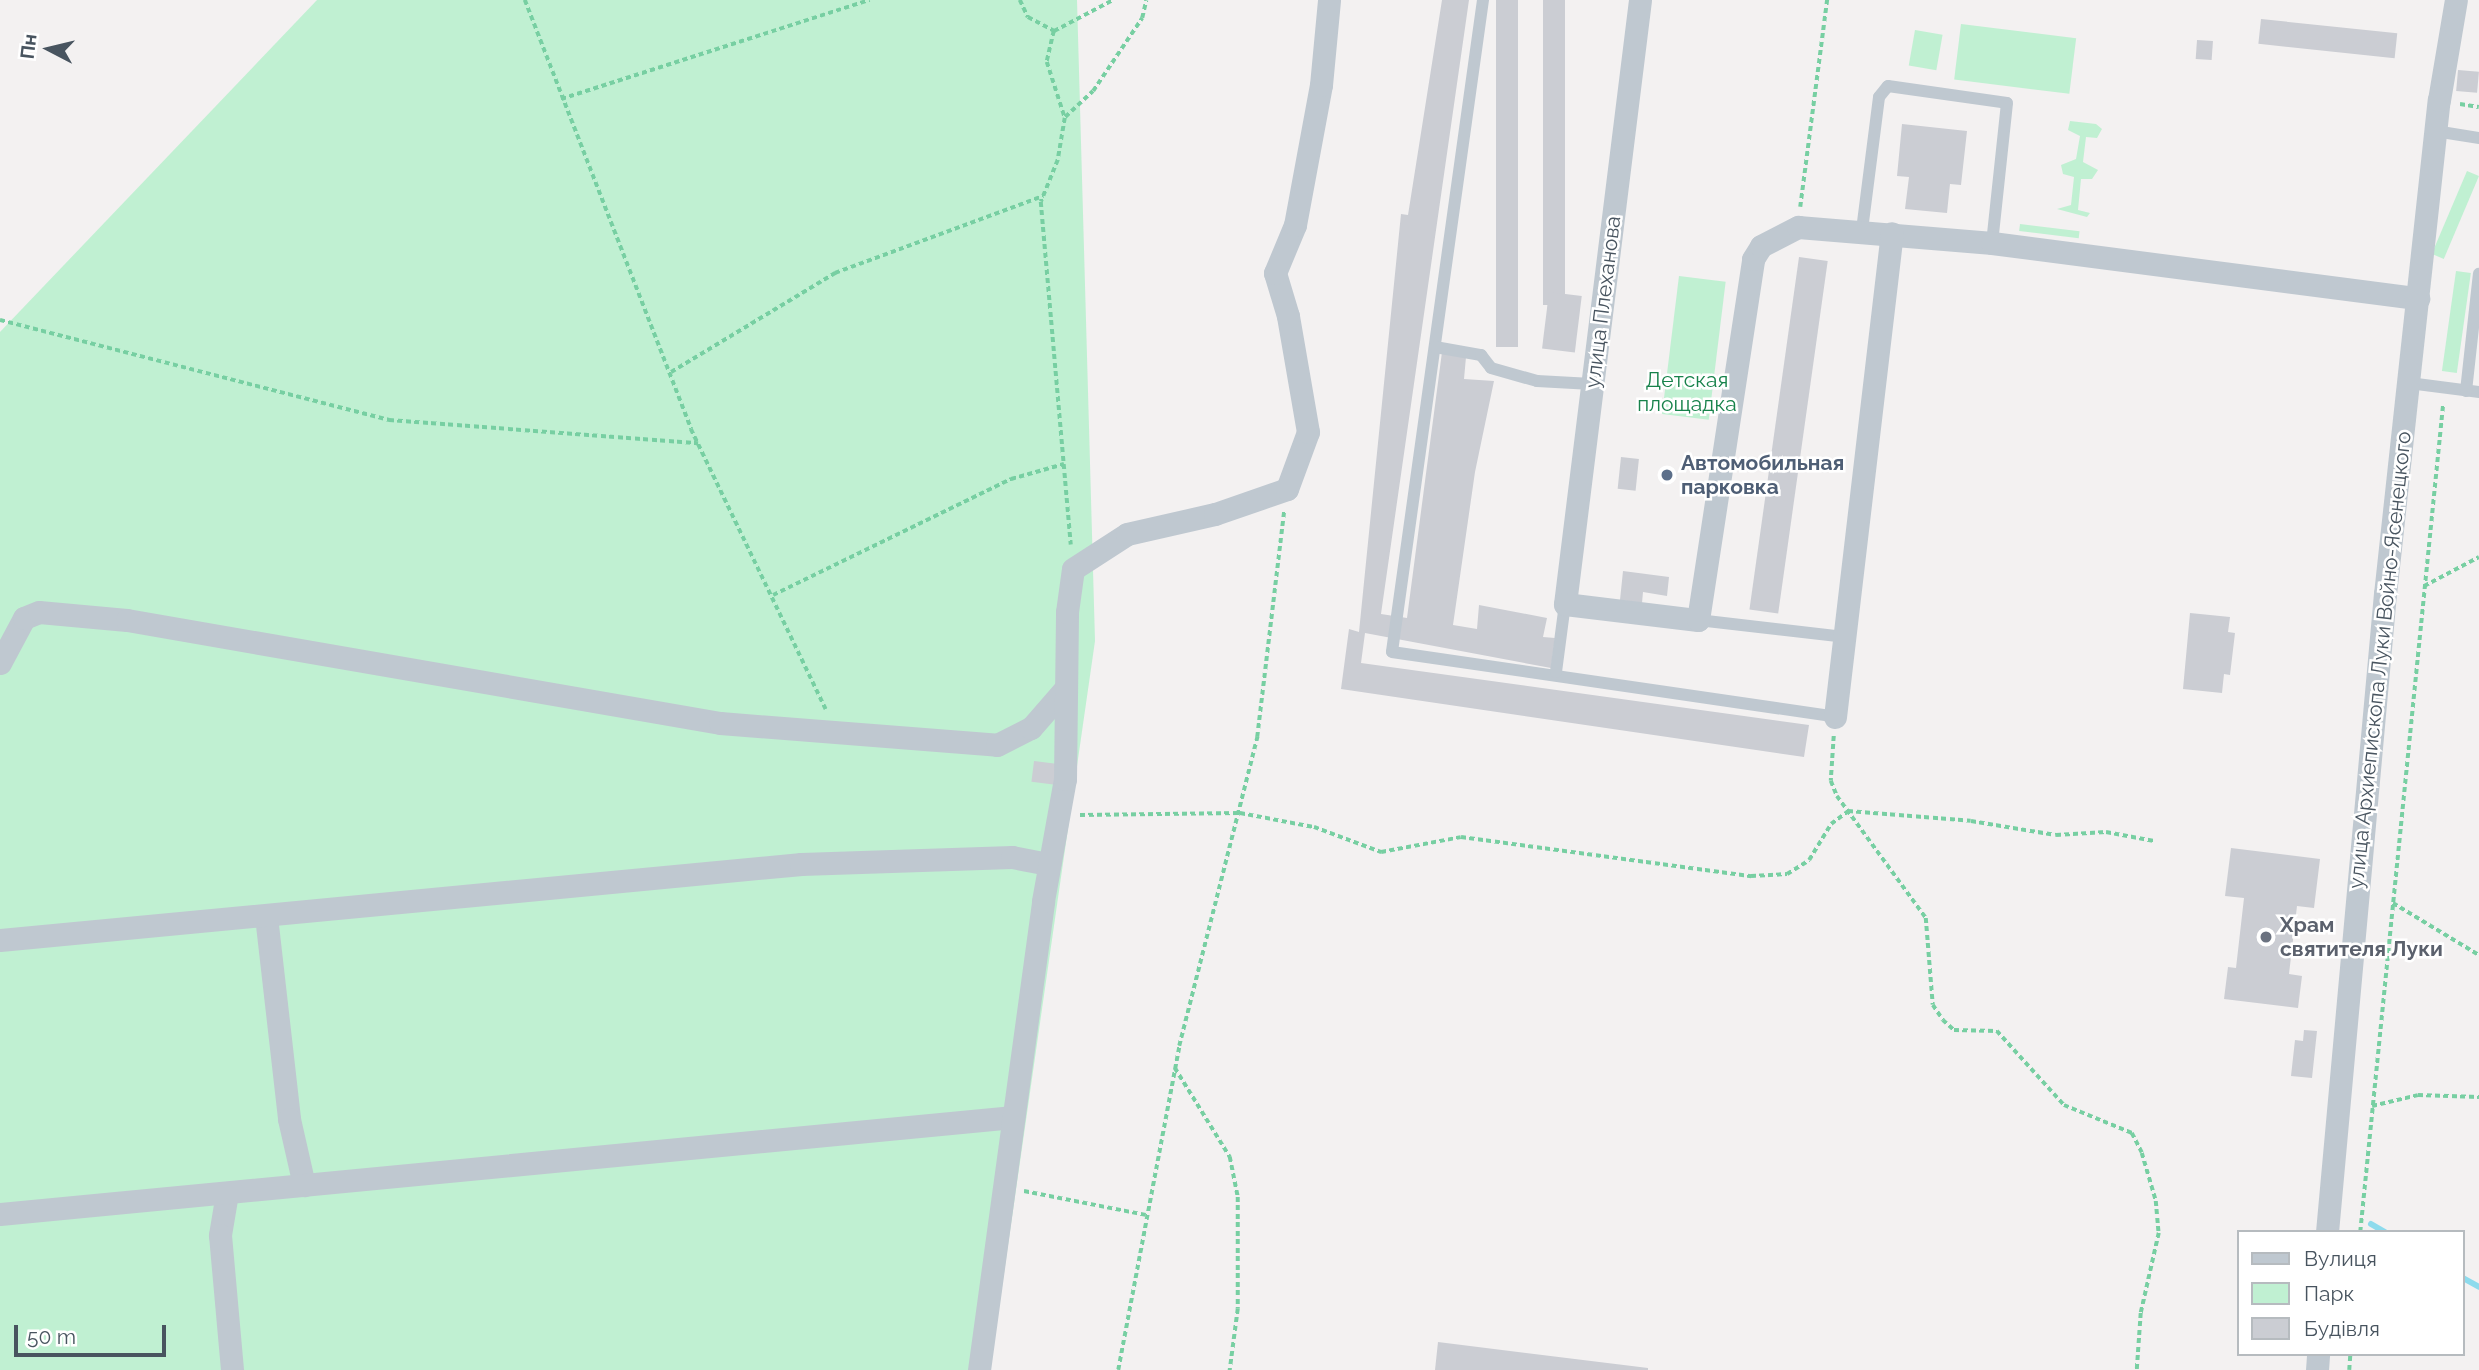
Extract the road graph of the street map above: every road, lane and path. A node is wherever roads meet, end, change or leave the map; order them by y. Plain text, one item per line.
1 (525, 0) edge
2 (870, 0) edge
3 (1020, 0) edge
4 (1112, 0) edge
5 (1146, 0) edge
6 (1329, 0) edge
7 (1483, 0) edge
8 (1640, 0) edge
9 (1827, 0) edge
10 (2456, 0) edge
11 (1054, 31) junction
12 (561, 99) junction
13 (1065, 118) junction
14 (2435, 131) junction
15 (2479, 138) edge
16 (1043, 196) junction
17 (1798, 227) junction
18 (1862, 230) junction
19 (1892, 233) junction
20 (1992, 243) junction
21 (2479, 274) edge
22 (2418, 298) junction
23 (0, 320) edge
24 (1435, 347) junction
25 (671, 372) junction
26 (2409, 383) junction
27 (1592, 384) junction
28 (2445, 388) junction
29 (2472, 392) edge
30 (698, 443) junction
31 (1064, 464) junction
32 (1287, 489) junction
33 (2479, 557) edge
34 (1073, 569) junction
35 (2424, 586) junction
36 (772, 595) junction
37 (1565, 604) junction
38 (1698, 620) junction
39 (1844, 637) junction
40 (0, 663) edge
41 (1556, 672) junction
42 (1064, 690) junction
43 (1835, 717) junction
44 (838, 735) junction
45 (1848, 811) junction
46 (1240, 813) junction
47 (1075, 815) dead end
48 (2154, 841) dead end
49 (1049, 864) junction
50 (2393, 903) junction
51 (266, 916) junction
52 (0, 940) edge
53 (2479, 955) edge
54 (1175, 1068) junction
55 (2479, 1097) edge
56 (2372, 1106) junction
57 (1013, 1117) junction
58 (304, 1185) junction
59 (1022, 1190) dead end
60 (227, 1193) junction
61 (0, 1214) edge
62 (1146, 1215) junction
63 (2327, 1230) edge
64 (2360, 1230) edge
65 (232, 1370) edge
66 (979, 1370) edge
67 (1118, 1370) edge
68 (1230, 1370) edge
69 (2137, 1370) edge

1 - 12 path
2 - 12 path
3 - 11 path
4 - 11 path
5 - 13 path
6 - 32 street
7 - 24 lane
8 - 27 street, улица Плеханова
9 - 17 path
10 - 14 street, улица Архиепископа Луки Войно-Ясенецкого
11 - 13 path
12 - 25 path
13 - 16 path
14 - 15 lane
14 - 22 street, улица Архиепископа Луки Войно-Ясенецкого
16 - 25 path
16 - 31 path
17 - 18 street
17 - 38 street
18 - 19 street
18 - 20 lane
19 - 20 street
19 - 39 street
20 - 22 street
21 - 29 lane
22 - 26 street, улица Архиепископа Луки Войно-Ясенецкого
23 - 30 path
24 - 27 lane
24 - 41 lane
25 - 30 path
26 - 28 lane
26 - 63 street, улица Архиепископа Луки Войно-Ясенецкого
27 - 37 street, улица Плеханова
28 - 29 lane
28 - 35 path
30 - 36 path
31 - 34 path
31 - 36 path
32 - 34 street
32 - 46 path
33 - 35 path
34 - 42 street
35 - 50 path
36 - 44 path
37 - 38 street
37 - 41 lane
38 - 39 lane
39 - 43 street
40 - 44 street
41 - 43 lane
42 - 44 street
42 - 49 street
43 - 45 path
45 - 46 path
45 - 48 path
45 - 69 path
46 - 47 path
46 - 54 path
49 - 51 street
49 - 57 street
50 - 53 path
50 - 56 path
51 - 52 street
51 - 58 street
54 - 62 path
54 - 68 path
55 - 56 path
56 - 64 path
57 - 58 street
57 - 66 street
58 - 60 street
59 - 62 path
60 - 61 street
60 - 65 street
62 - 67 path

